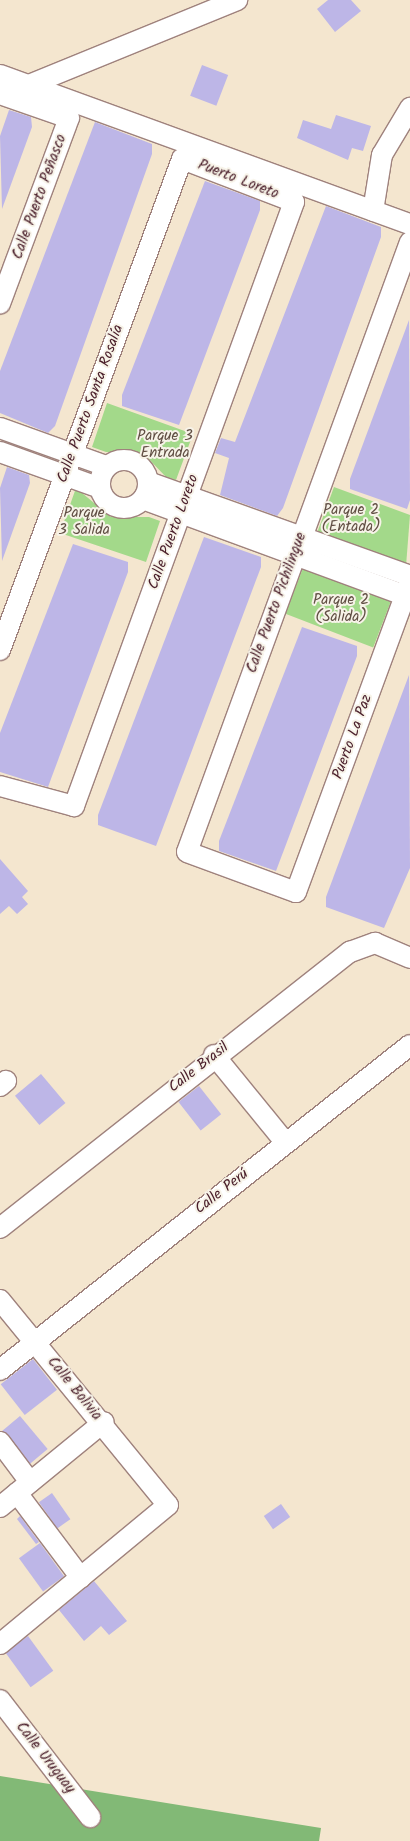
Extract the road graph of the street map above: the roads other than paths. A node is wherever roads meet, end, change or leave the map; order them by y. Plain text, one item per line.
1 (237, 0) edge
2 (0, 75) edge
3 (29, 85) junction
4 (0, 94) edge
5 (410, 108) edge
6 (182, 159) joint
7 (294, 202) joint
8 (374, 212) junction
9 (409, 236) edge
10 (0, 304) edge
11 (0, 428) edge
12 (0, 452) edge
13 (72, 454) junction
14 (106, 466) junction
15 (65, 476) junction
16 (100, 488) junction
17 (146, 491) junction
18 (184, 504) junction
19 (301, 537) junction
20 (294, 556) junction
21 (409, 588) edge
22 (0, 650) edge
23 (0, 786) edge
24 (296, 892) joint
25 (410, 958) edge
26 (410, 1045) edge
27 (214, 1055) junction
28 (285, 1142) junction
29 (0, 1228) edge
30 (0, 1300) edge
31 (35, 1341) junction
32 (0, 1370) edge
33 (104, 1422) junction
34 (0, 1442) edge
35 (24, 1487) junction
36 (0, 1507) edge
37 (81, 1578) junction
38 (0, 1644) edge
39 (0, 1700) edge
40 (90, 1816) dead end

1 - 3 street
2 - 3 street
3 - 8 street
4 - 10 street, Calle Puerto Peñasco
5 - 8 street
6 - 7 street, Puerto Loreto
6 - 13 street, Calle Puerto Santa Rosalía
7 - 18 street, Calle Puerto Loreto
8 - 9 street
9 - 19 street, Calle Puerto Pichilingue
11 - 13 street
12 - 15 street
13 - 14 street
13 - 15 street, Calle Puerto Santa Rosalía
14 - 16 street
14 - 17 street
15 - 16 street
15 - 22 street, Calle Puerto Santa Rosalía
16 - 17 street
17 - 18 street
18 - 19 street
18 - 20 street
18 - 23 street, Calle Puerto Loreto
19 - 20 street, Calle Puerto Pichilingue
19 - 21 street
20 - 21 street
20 - 24 street, Calle Puerto Pichilingue
21 - 24 street, Puerto La Paz
25 - 27 street, Calle Brasil
26 - 28 street, Calle Perú
27 - 28 street
27 - 29 street, Calle Brasil
28 - 31 street, Calle Perú
30 - 31 street, Calle Bolivia
31 - 32 street, Calle Perú
31 - 33 street, Calle Bolivia
33 - 35 street, Calle Bolivia
33 - 37 street
34 - 35 street
35 - 36 street, Calle Bolivia
35 - 37 street
37 - 38 street
39 - 40 street, Calle Uruguay

